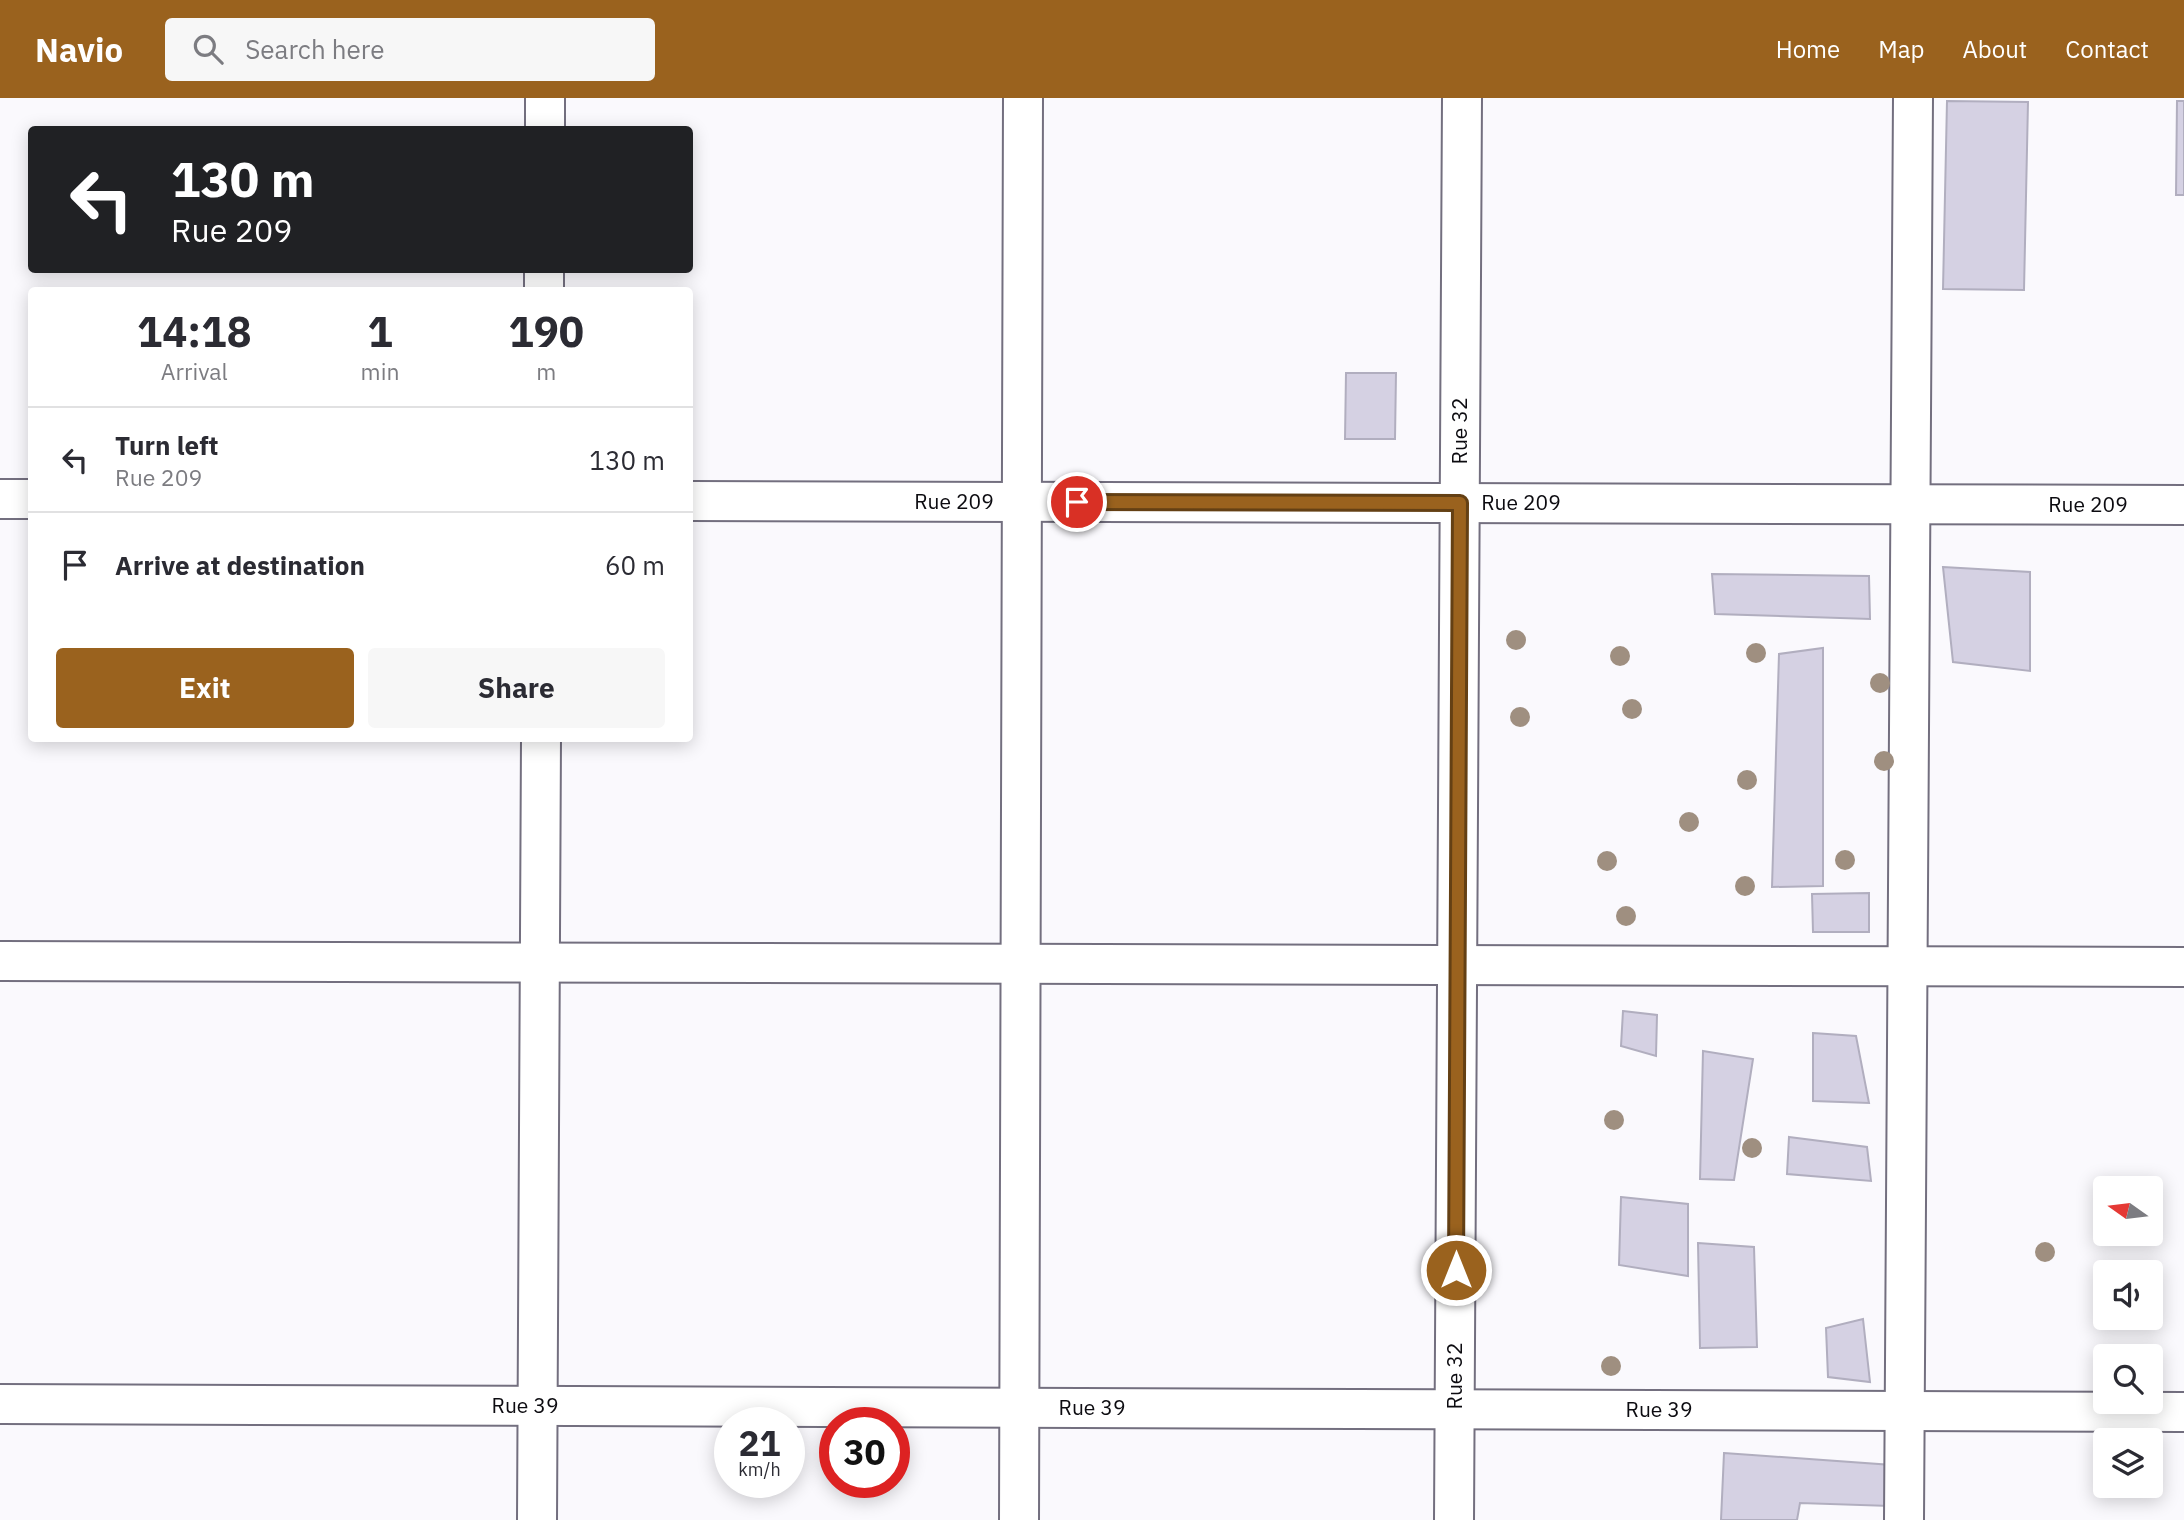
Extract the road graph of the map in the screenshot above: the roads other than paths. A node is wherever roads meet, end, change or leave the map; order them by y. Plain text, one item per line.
1 (545, 98) edge
2 (1023, 98) edge
3 (1462, 98) edge
4 (1913, 98) edge
5 (545, 126) edge
6 (0, 499) edge
7 (28, 499) edge
8 (693, 501) edge
9 (1022, 502) junction
10 (1460, 503) junction
11 (1910, 504) junction
12 (2184, 505) edge
13 (541, 742) edge
14 (0, 961) edge
15 (540, 962) junction
16 (1020, 963) junction
17 (1457, 965) junction
18 (1907, 966) junction
19 (2184, 967) edge
20 (0, 1404) edge
21 (537, 1406) junction
22 (1019, 1408) junction
23 (1455, 1410) junction
24 (1905, 1411) junction
25 (2184, 1412) edge
26 (537, 1520) edge
27 (1019, 1520) edge
28 (1454, 1520) edge
29 (1904, 1520) edge

1 - 5 street
2 - 9 street
3 - 10 street, Rue 32
4 - 11 street
6 - 7 street
8 - 9 street, Rue 209
9 - 10 street, Rue 209
9 - 16 street
10 - 11 street, Rue 209
10 - 17 street, Rue 32
11 - 12 street, Rue 209
11 - 18 street
13 - 15 street
14 - 15 street
15 - 16 street
15 - 21 street
16 - 17 street
16 - 22 street
17 - 18 street
17 - 23 street, Rue 32
18 - 19 street
18 - 24 street
20 - 21 street, Rue 39
21 - 22 street, Rue 39
21 - 26 street
22 - 23 street, Rue 39
22 - 27 street
23 - 24 street, Rue 39
23 - 28 street, Rue 32
24 - 25 street, Rue 39
24 - 29 street

